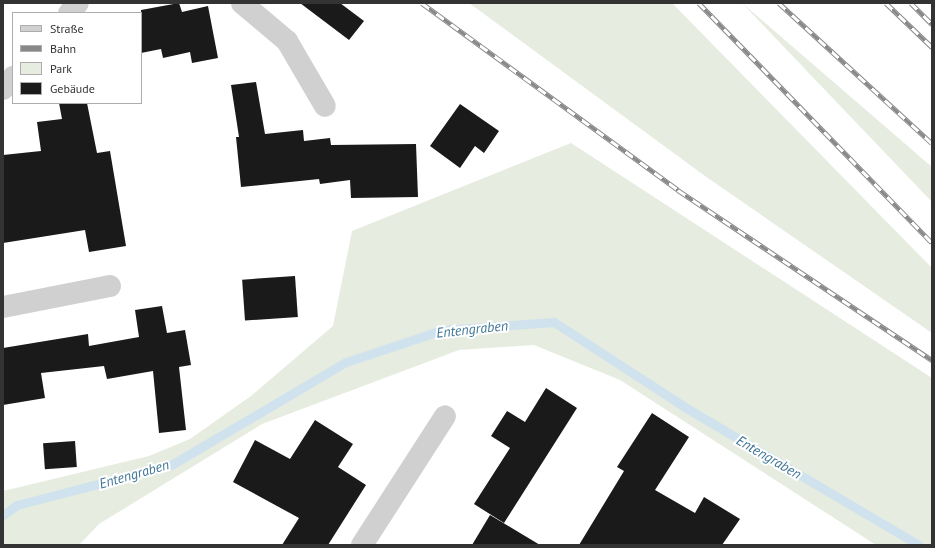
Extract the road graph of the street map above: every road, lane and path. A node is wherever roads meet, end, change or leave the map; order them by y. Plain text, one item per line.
1 (78, 3) edge
2 (242, 3) edge
3 (70, 12) edge
4 (12, 78) edge
5 (3, 89) edge
6 (325, 106) dead end
7 (110, 286) dead end
8 (3, 307) edge
9 (446, 416) dead end
10 (362, 545) edge

1 - 3 street
2 - 6 street
4 - 5 street
7 - 8 street
9 - 10 street

